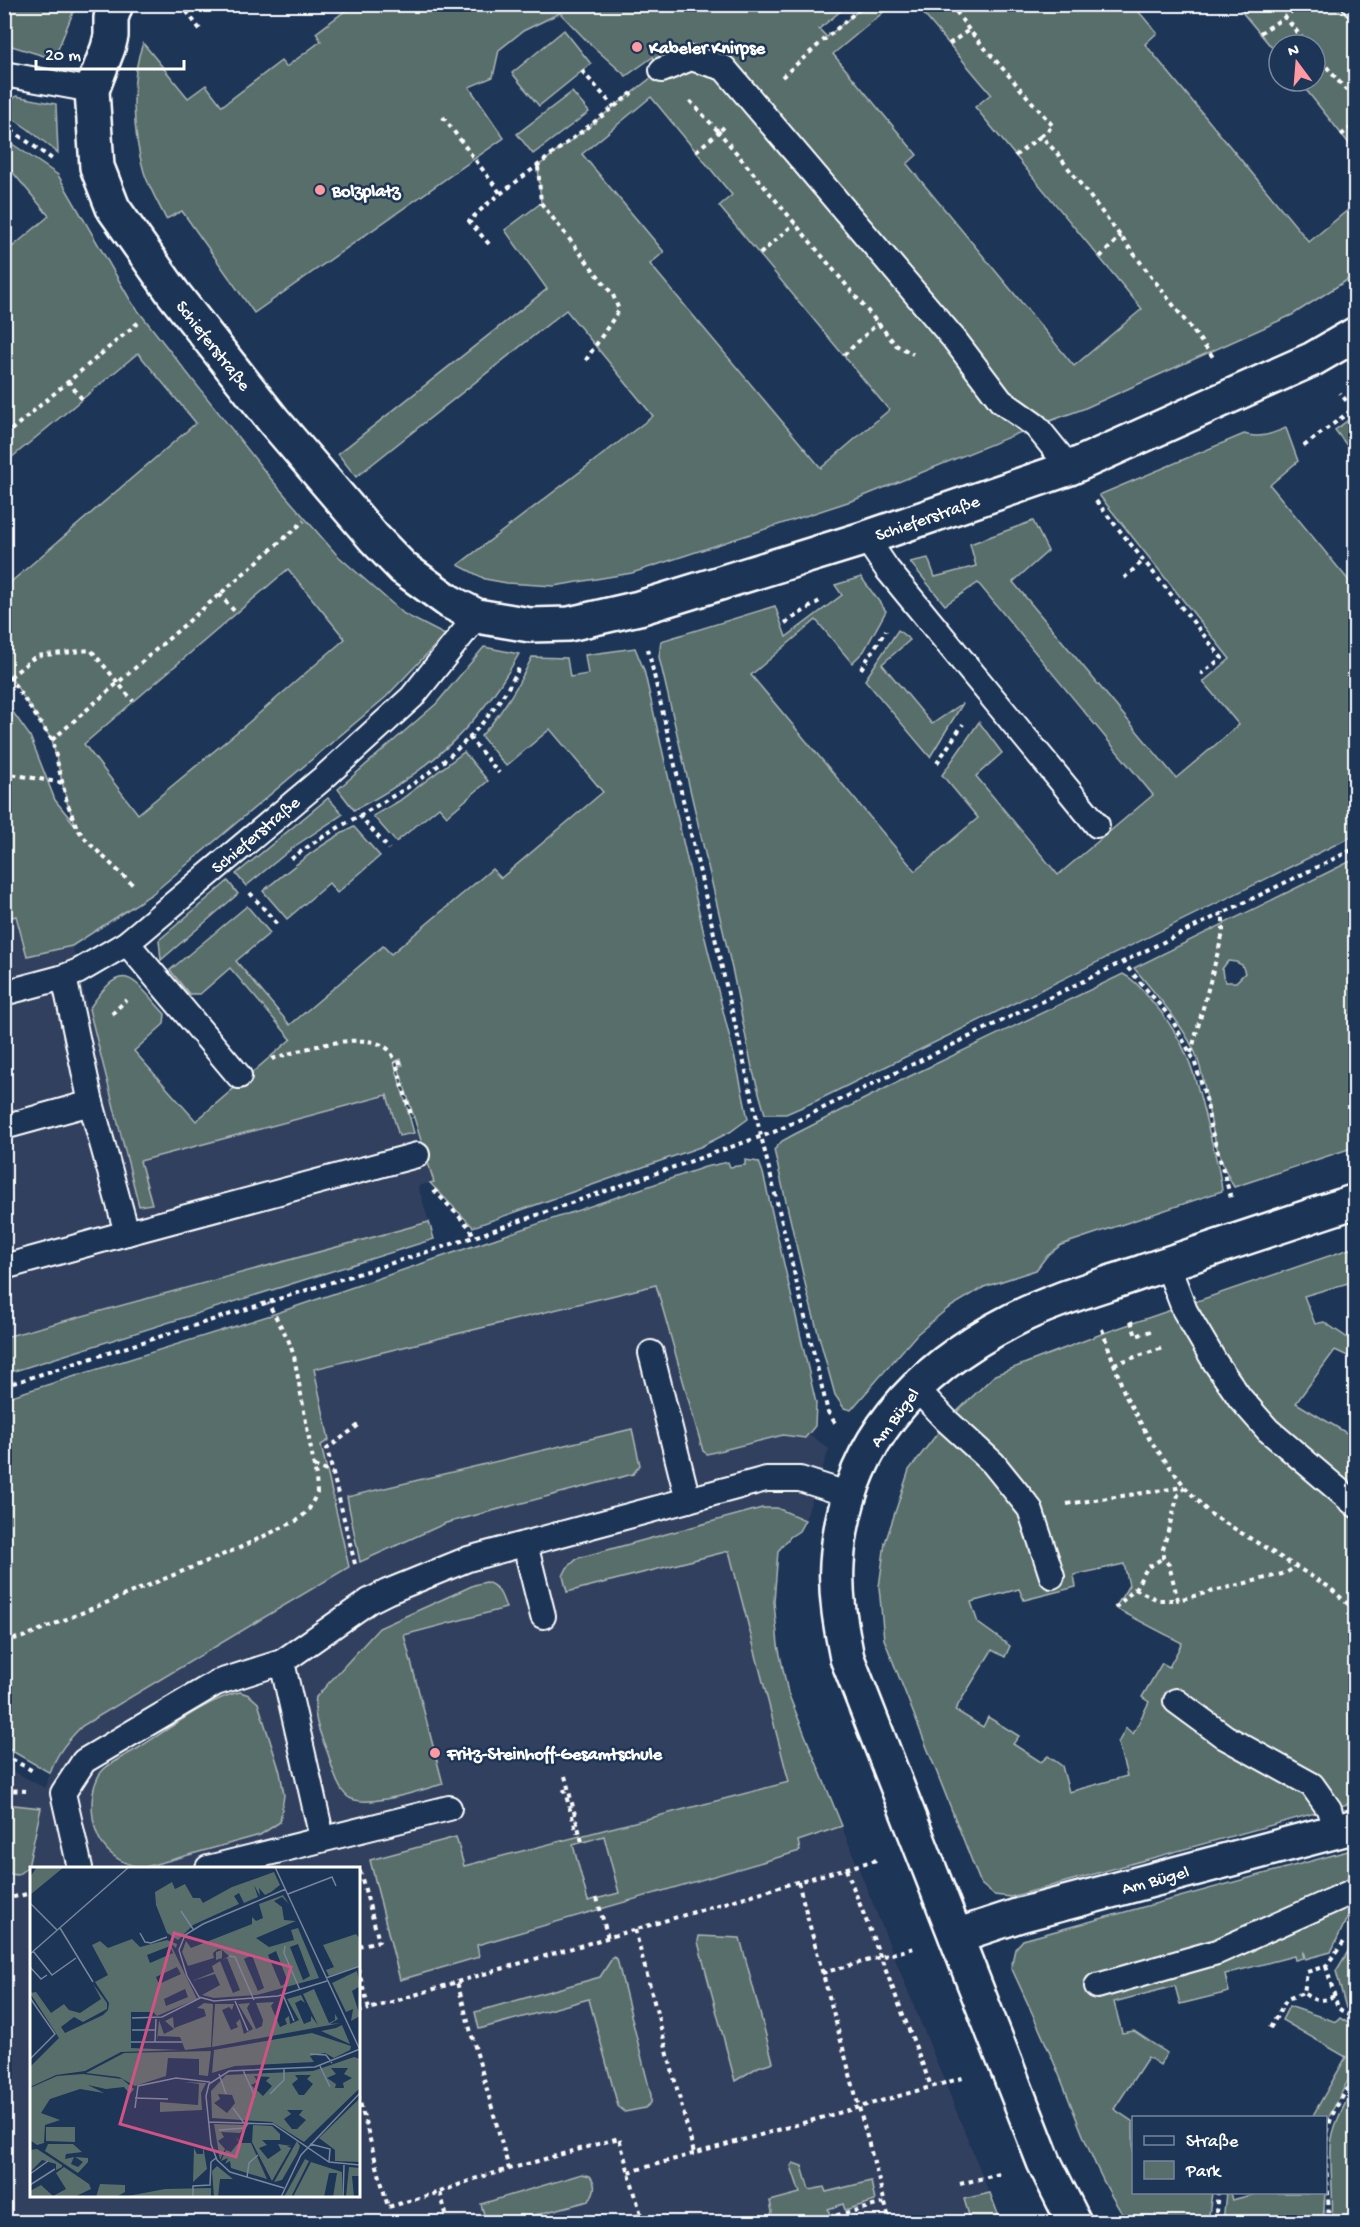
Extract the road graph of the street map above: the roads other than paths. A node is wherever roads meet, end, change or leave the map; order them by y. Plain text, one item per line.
1 (116, 4) edge
2 (662, 70) dead end
3 (4, 74) edge
4 (92, 90) junction
5 (1356, 334) edge
6 (1070, 468) junction
7 (866, 538) junction
8 (477, 616) junction
9 (1097, 825) dead end
10 (127, 943) junction
11 (64, 977) junction
12 (4, 993) edge
13 (239, 1076) road end
14 (91, 1103) junction
15 (4, 1127) edge
16 (417, 1155) road end
17 (1356, 1201) edge
18 (127, 1233) junction
19 (1167, 1264) junction
20 (4, 1267) edge
21 (651, 1353) dead end
22 (915, 1387) junction
23 (850, 1495) junction
24 (688, 1500) junction
25 (1356, 1505) edge
26 (525, 1544) junction
27 (1052, 1576) dead end
28 (543, 1616) dead end
29 (282, 1662) junction
30 (1176, 1701) dead end
31 (449, 1808) dead end
32 (1346, 1828) edge
33 (322, 1838) junction
34 (80, 1867) edge
35 (215, 1867) edge
36 (1356, 1890) edge
37 (956, 1936) junction
38 (1097, 1986) dead end
39 (1074, 2223) edge

1 - 4 street, Schieferstraße
2 - 6 lane
3 - 4 lane
4 - 8 street, Schieferstraße
5 - 6 street, Schieferstraße
6 - 7 street, Schieferstraße
7 - 8 street, Schieferstraße
7 - 9 lane
8 - 10 lane, Schieferstraße
10 - 11 lane, Schieferstraße
10 - 13 lane
11 - 12 lane, Schieferstraße
11 - 14 lane
14 - 15 lane
14 - 18 lane
16 - 18 lane
17 - 19 street, Am Bügel
18 - 20 lane
19 - 22 street, Am Bügel
19 - 25 lane
21 - 24 lane
22 - 23 street, Am Bügel
22 - 27 lane
23 - 24 lane
23 - 37 street, Am Bügel
24 - 26 lane
26 - 28 lane
26 - 29 lane
29 - 33 lane
29 - 34 lane
30 - 32 lane
31 - 33 lane
32 - 37 street, Am Bügel
33 - 35 lane
36 - 38 lane
37 - 39 street, Am Bügel

